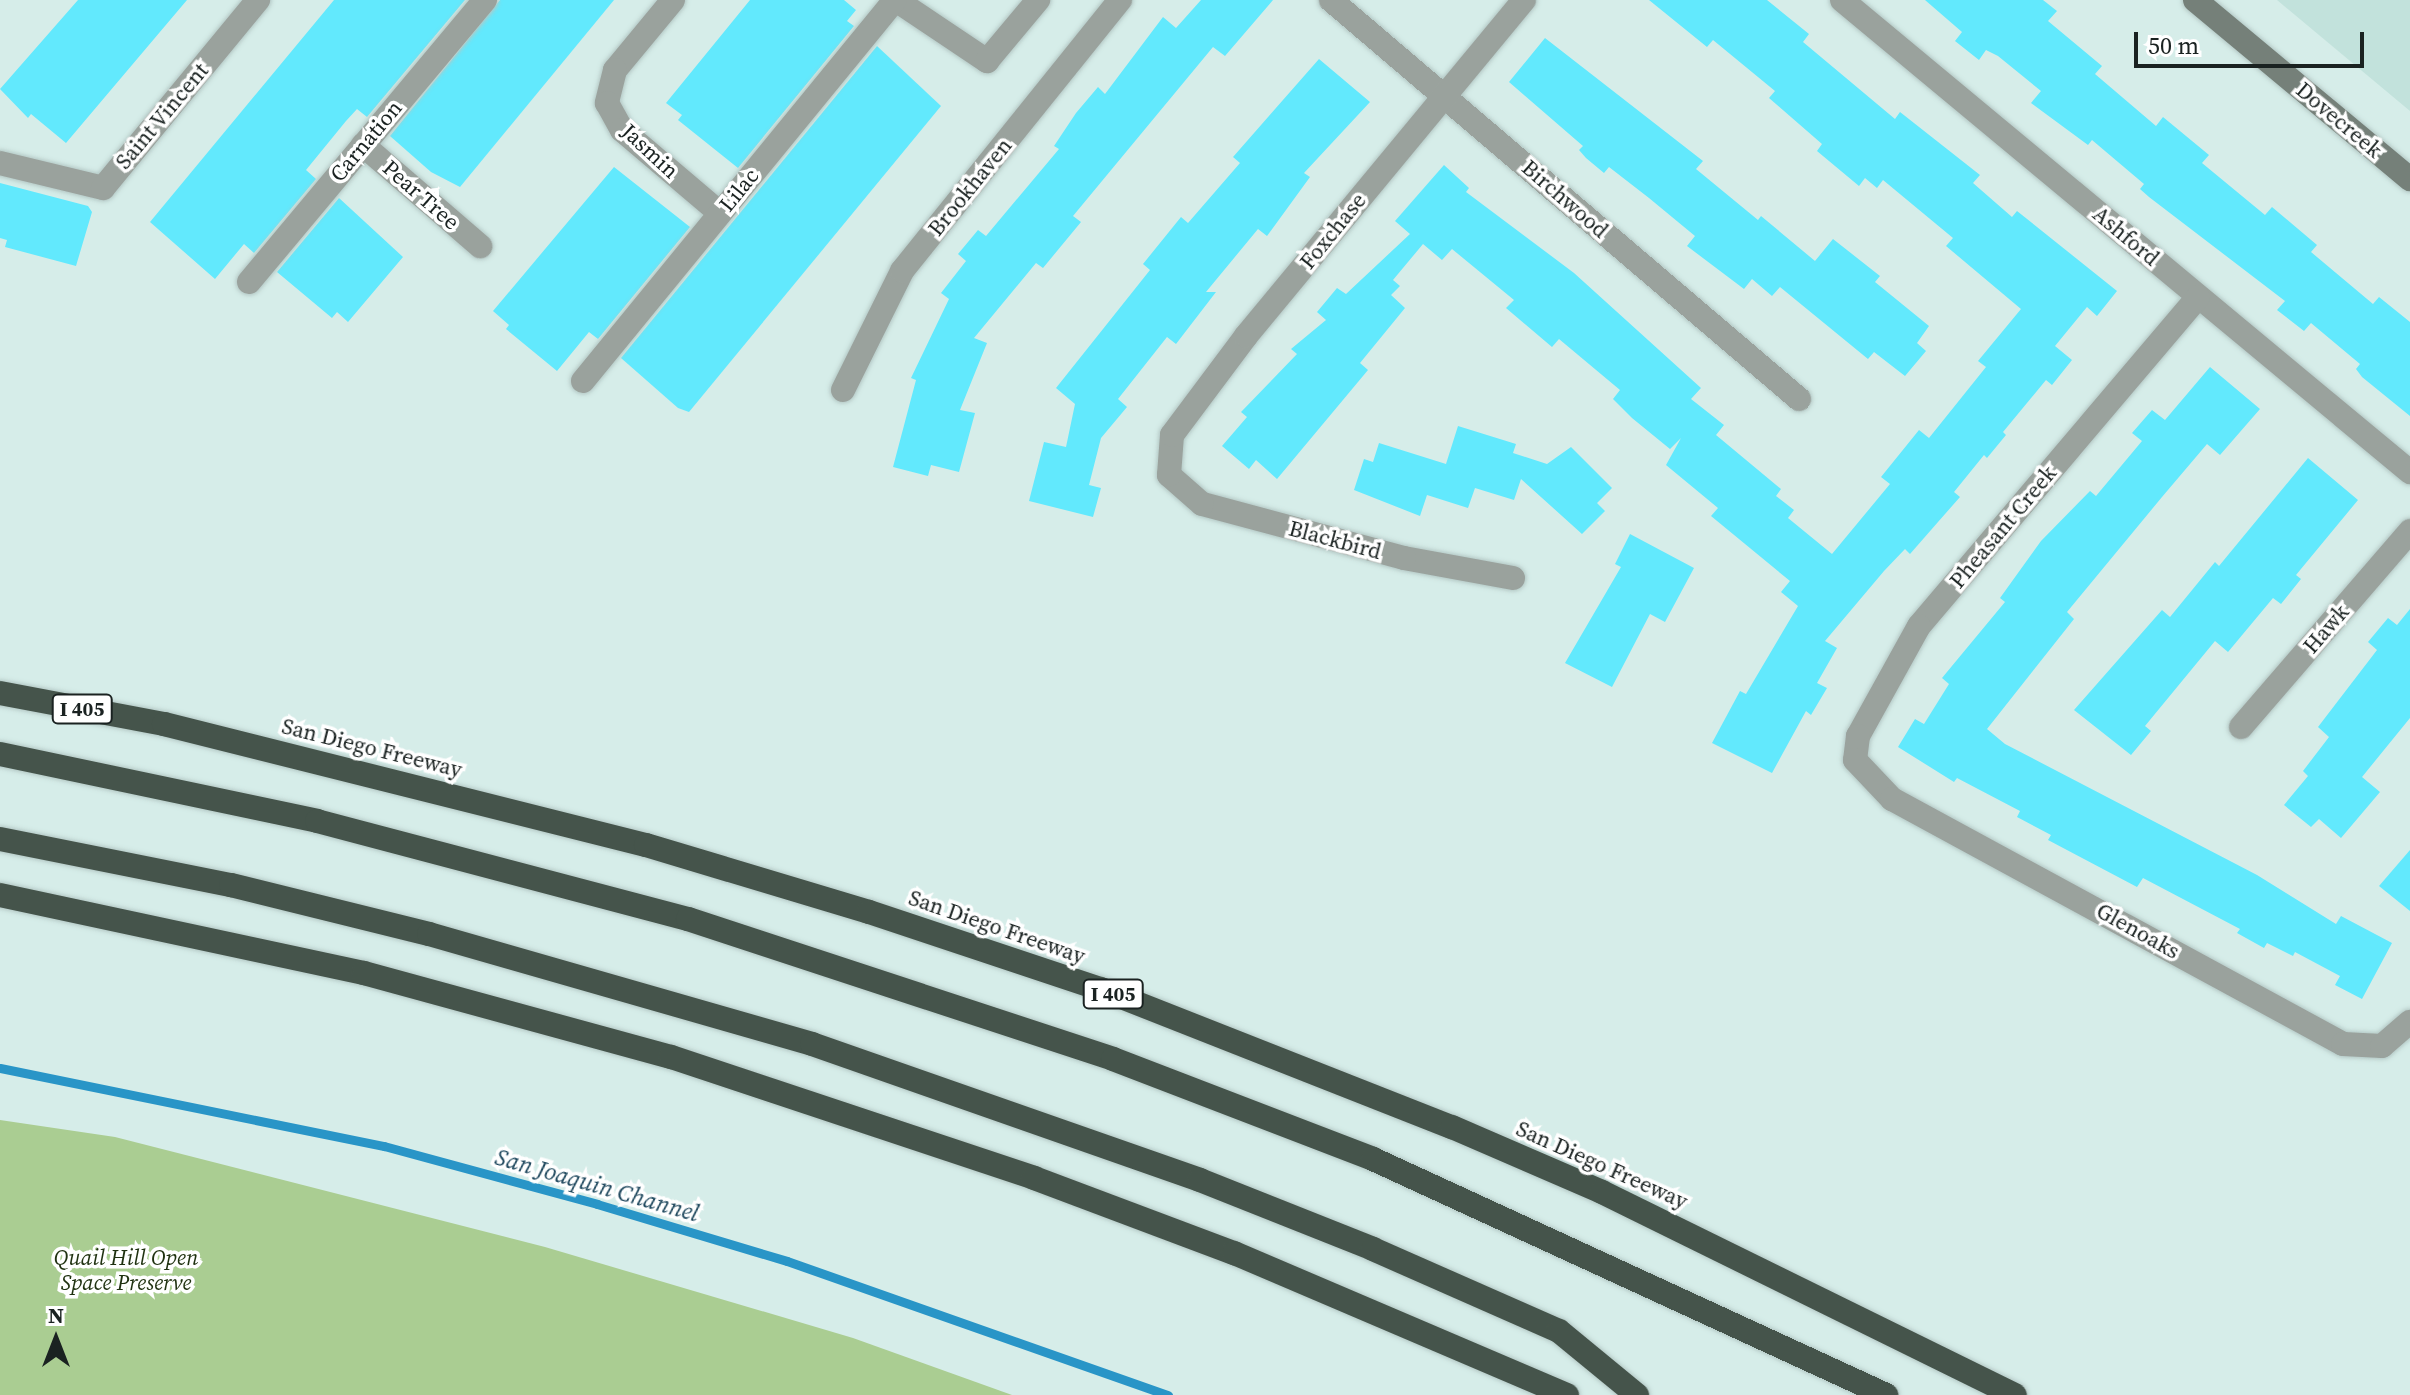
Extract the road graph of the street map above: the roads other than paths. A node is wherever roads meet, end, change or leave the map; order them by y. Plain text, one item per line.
1 (258, 0) edge
2 (485, 0) edge
3 (673, 0) edge
4 (896, 0) edge
5 (1038, 0) edge
6 (1120, 0) edge
7 (1331, 0) edge
8 (1524, 0) edge
9 (1842, 0) edge
10 (2195, 0) edge
11 (1445, 95) junction
12 (363, 145) junction
13 (0, 163) edge
14 (2410, 179) edge
15 (720, 213) junction
16 (480, 246) dead end
17 (249, 282) dead end
18 (2198, 297) junction
19 (583, 381) dead end
20 (843, 390) dead end
21 (1799, 399) dead end
22 (2410, 472) edge
23 (1169, 475) joint
24 (2410, 531) edge
25 (1513, 578) dead end
26 (0, 693) edge
27 (2241, 727) dead end
28 (0, 754) edge
29 (1868, 778) joint
30 (0, 839) edge
31 (0, 895) edge
32 (2410, 1022) edge
33 (1567, 1395) edge
34 (1637, 1395) edge
35 (1886, 1395) edge
36 (2015, 1395) edge

1 - 13 street, Saint Vincent
2 - 12 street, Carnation
3 - 15 street, Jasmin
4 - 5 street
4 - 15 street, Lilac
6 - 20 street, Brookhaven
7 - 11 street, Birchwood
8 - 11 street, Foxchase
9 - 18 street, Ashford
10 - 14 street, Dovecreek
11 - 21 street, Birchwood
11 - 23 street, Foxchase
12 - 16 street, Pear Tree
12 - 17 street, Carnation
15 - 19 street, Lilac
18 - 22 street, Ashford
18 - 29 street, Pheasant Creek
23 - 25 street, Blackbird
24 - 27 street, Hawk
26 - 36 highway, San Diego Freeway / I 405
28 - 35 highway
29 - 32 street, Glenoaks
30 - 34 highway
31 - 33 highway

